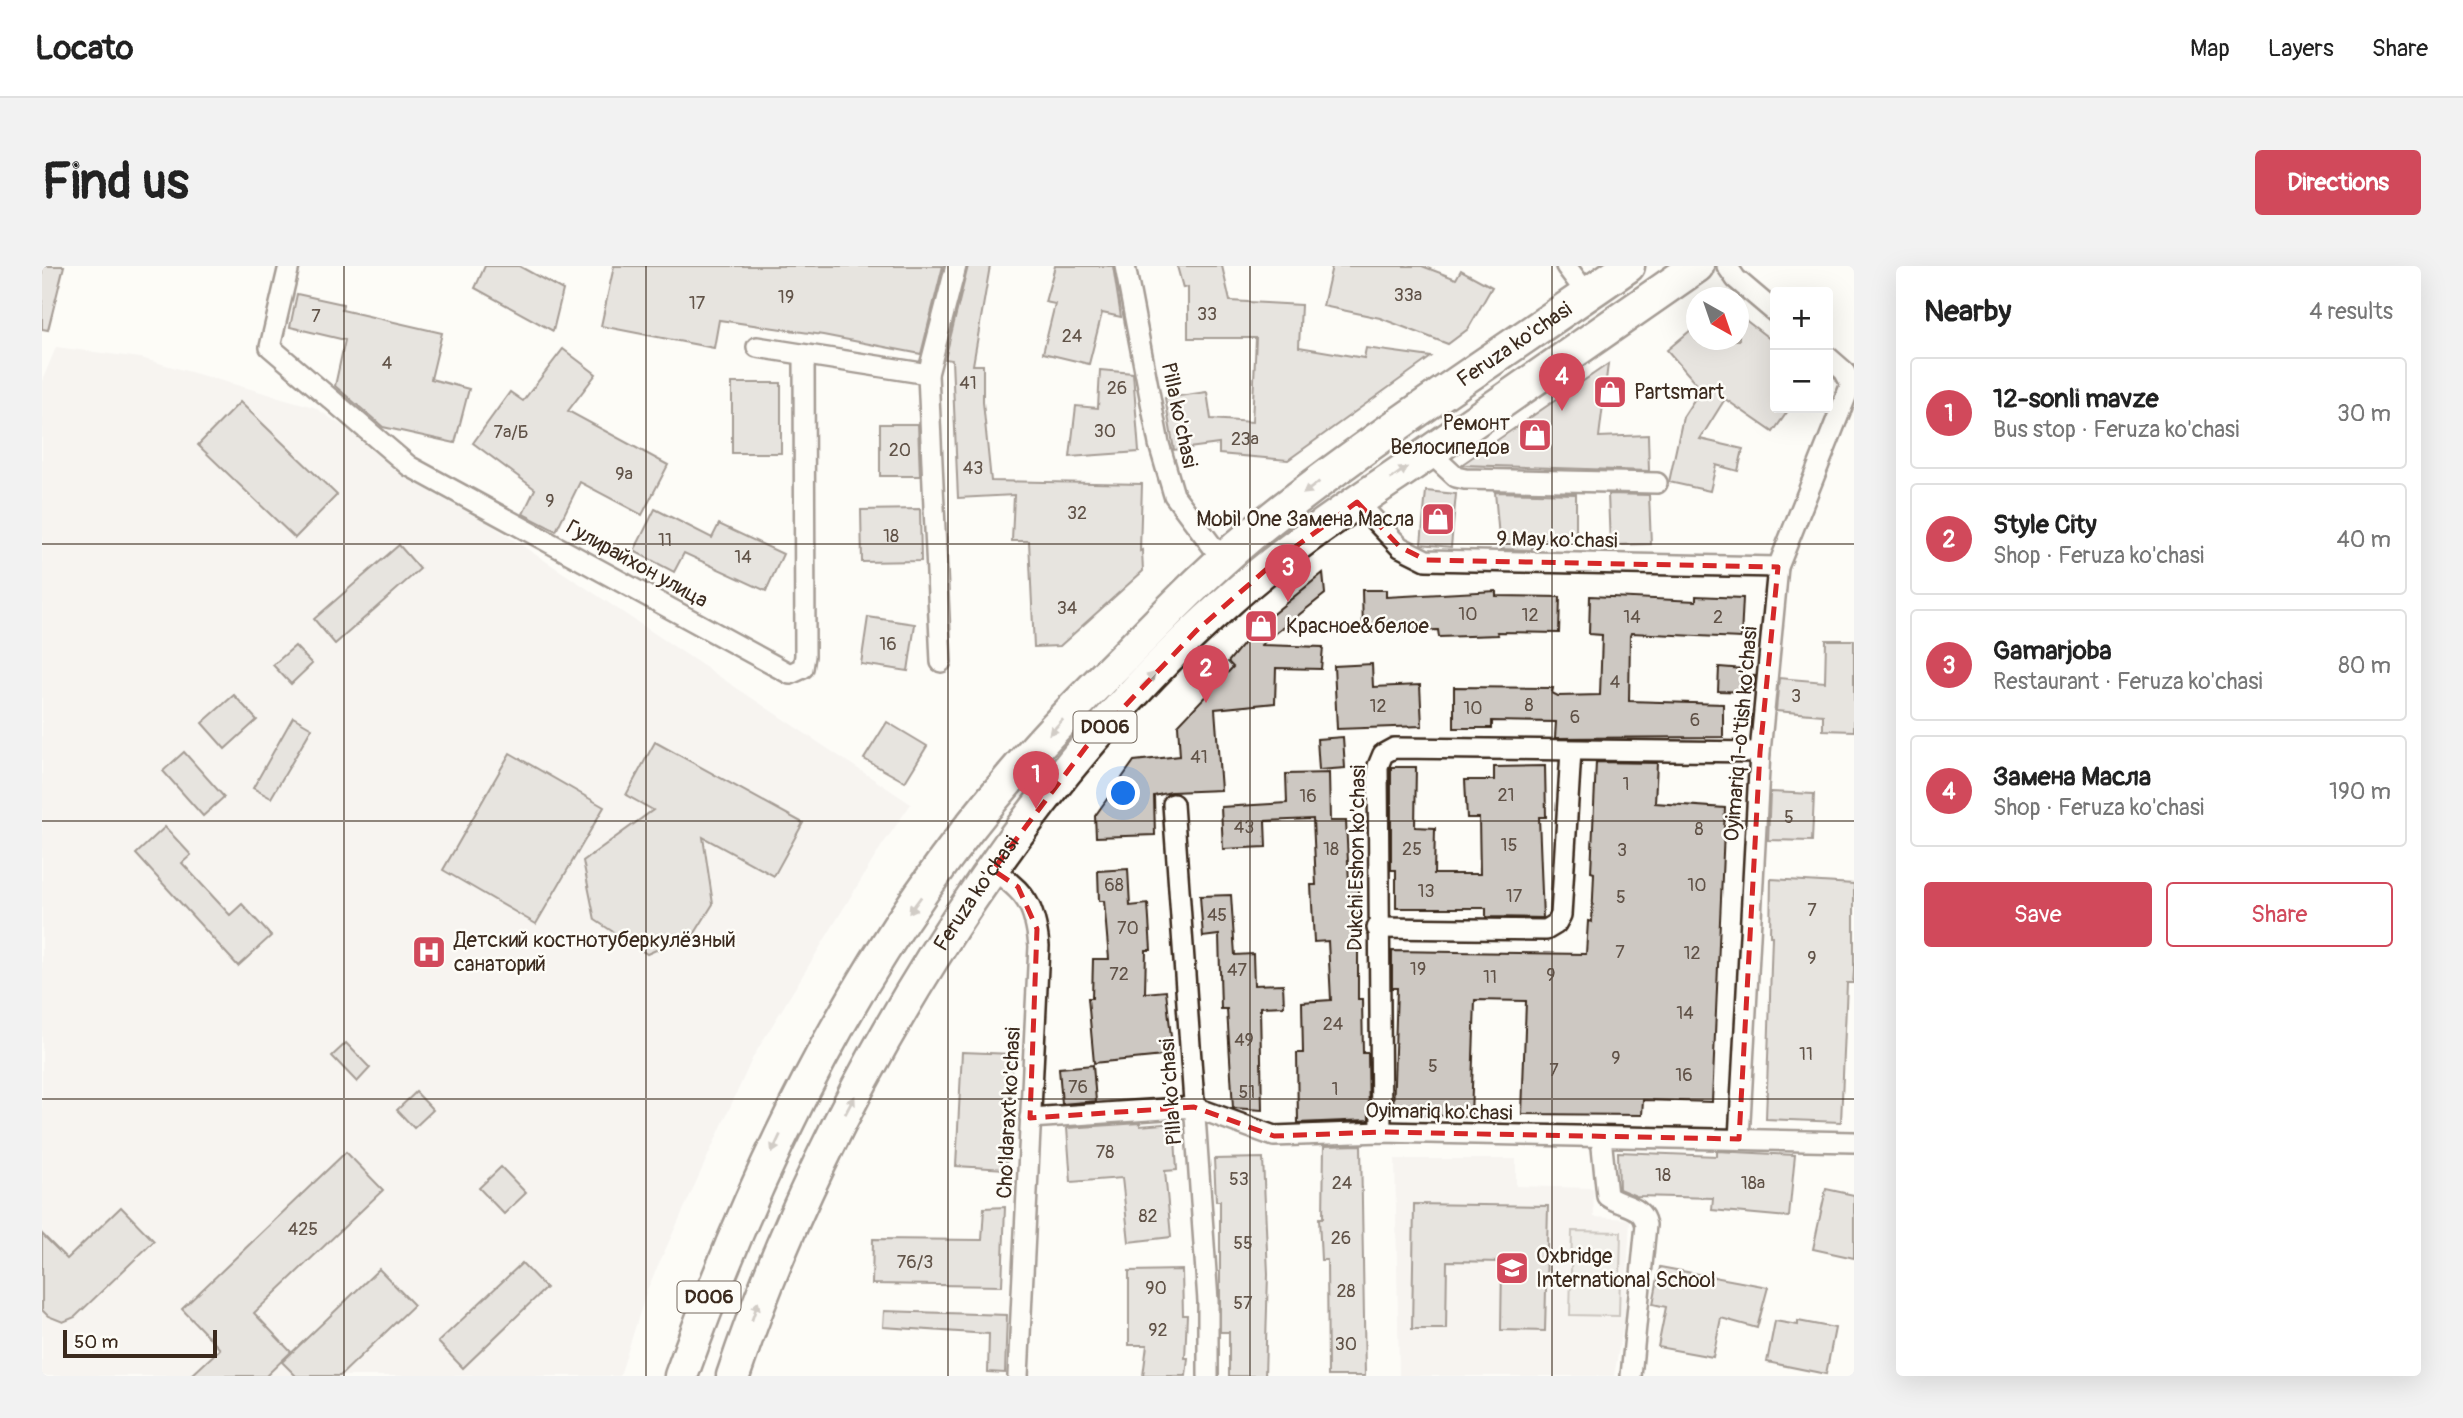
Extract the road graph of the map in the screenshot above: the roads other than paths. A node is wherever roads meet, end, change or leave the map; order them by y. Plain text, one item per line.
1 (289, 266) edge
2 (956, 266) edge
3 (1125, 266) edge
4 (1566, 266) edge
5 (1628, 266) edge
6 (1697, 266) edge
7 (1727, 266) edge
8 (1587, 294) junction
9 (1770, 308) edge
10 (1540, 328) junction
11 (757, 347) dead end
12 (804, 355) junction
13 (1564, 358) junction
14 (1833, 361) edge
15 (928, 374) junction
16 (1429, 452) junction
17 (1657, 483) dead end
18 (1357, 502) junction
19 (1222, 559) junction
20 (1779, 567) junction
21 (941, 662) dead end
22 (1571, 751) junction
23 (1760, 752) junction
24 (1173, 804) dead end
25 (993, 870) junction
26 (1377, 928) junction
27 (1194, 1108) junction
28 (1030, 1118) junction
29 (1381, 1132) junction
30 (1601, 1137) junction
31 (1739, 1139) junction
32 (1854, 1142) edge
33 (681, 1376) edge
34 (733, 1376) edge
35 (1018, 1376) edge
36 (1208, 1376) edge
37 (1631, 1376) edge

1 - 12 street, Гулирайхон улица
2 - 15 street
3 - 19 street, Pilla ko'chasi
4 - 8 street
5 - 8 main road, Feruza ko'chasi / D006
6 - 13 main road, Feruza ko'chasi / D006
7 - 9 street
8 - 10 main road, Feruza ko'chasi / D006
10 - 13 main road
10 -> 19 main road, Feruza ko'chasi / D006
11 - 12 street
12 - 15 street
13 - 16 main road, Feruza ko'chasi / D006
14 - 20 street, Oyimariq 1-o'tish ko'chasi
15 - 21 street
16 - 17 street
18 -> 16 main road, Feruza ko'chasi / D006
18 - 20 street, 9 May ko'chasi
25 -> 18 main road, Feruza ko'chasi / D006
19 -> 33 main road, Feruza ko'chasi / D006
20 - 23 street, Oyimariq 1-o'tish ko'chasi
22 - 23 street, Dukchi Eshon ko'chasi
22 - 26 street
22 - 26 street, Dukchi Eshon ko'chasi
23 - 31 street, Oyimariq 1-o'tish ko'chasi
24 - 27 street, Pilla ko‘chasi
25 - 28 street, Cho'ldaraxt ko'chasi
34 -> 25 main road, Feruza ko'chasi / D006
26 - 29 street, Dukchi Eshon ko'chasi
27 - 28 street, Oyimariq ko'chasi
27 - 29 street, Oyimariq ko'chasi
27 - 36 street, Pilla ko‘chasi
28 - 35 street, Cho'ldaraxt ko'chasi
29 - 30 street, Oyimariq ko'chasi
30 - 31 street, Oyimariq ko'chasi
30 - 37 street
31 - 32 street, Oyimariq ko'chasi

